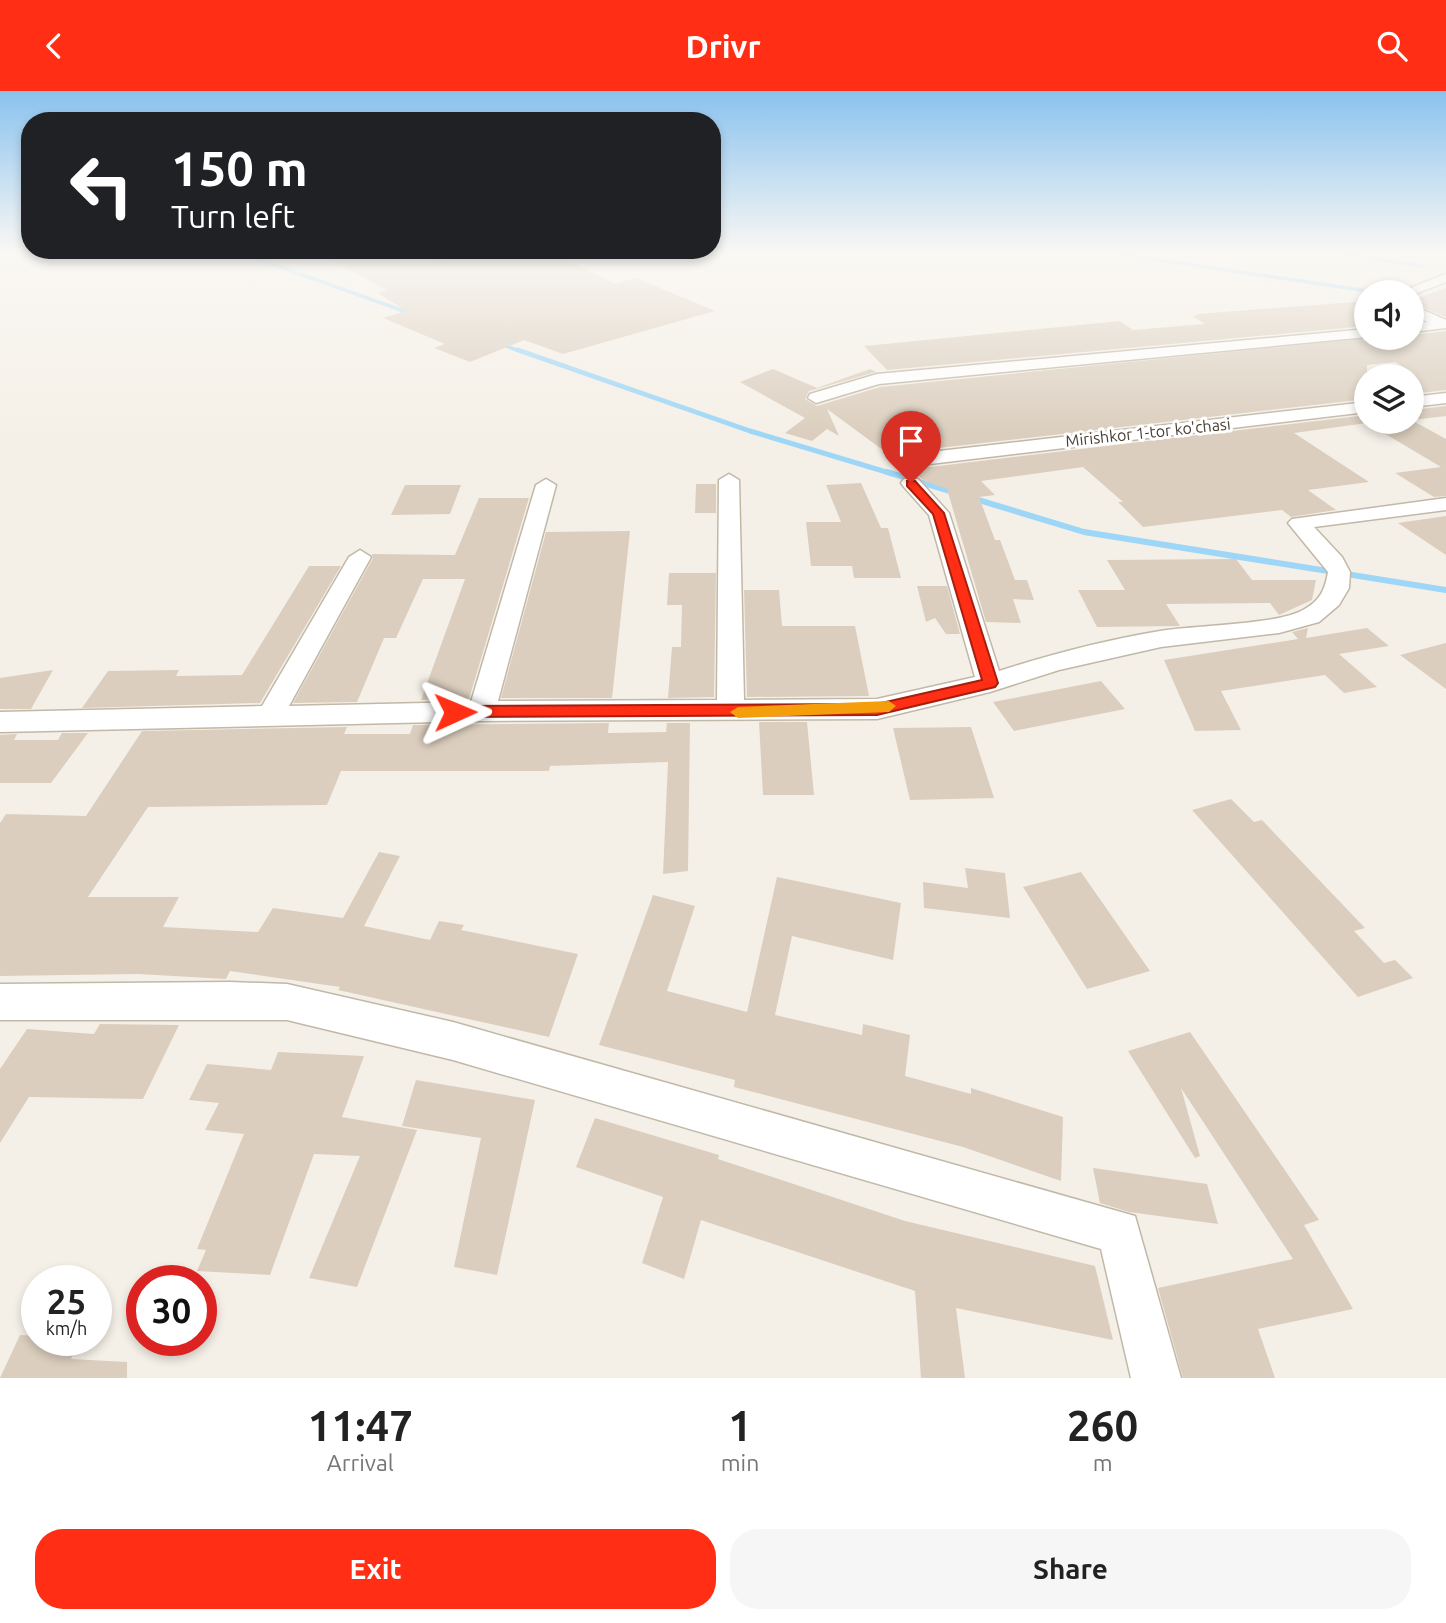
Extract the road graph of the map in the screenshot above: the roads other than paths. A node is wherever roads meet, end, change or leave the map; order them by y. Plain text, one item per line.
1 (1424, 315) edge
2 (1424, 326) edge
3 (1354, 334) edge
4 (816, 398) dead end
5 (1446, 398) edge
6 (1424, 401) edge
7 (1354, 409) edge
8 (930, 459) dead end
9 (729, 480) dead end
10 (911, 483) dead end
11 (546, 485) dead end
12 (1446, 504) edge
13 (360, 558) dead end
14 (990, 683) junction
15 (482, 711) junction
16 (731, 712) junction
17 (270, 716) junction
18 (0, 722) edge
19 (0, 1002) edge
20 (1156, 1378) edge

1 - 2 street
3 - 4 street
5 - 6 street
7 - 8 street, Mirishkor 1-tor ko'chasi
9 - 16 street
10 - 14 street
11 - 15 street
12 - 14 street
13 - 17 street
14 - 16 street
15 - 16 street
15 - 17 street
17 - 18 street
19 - 20 street

